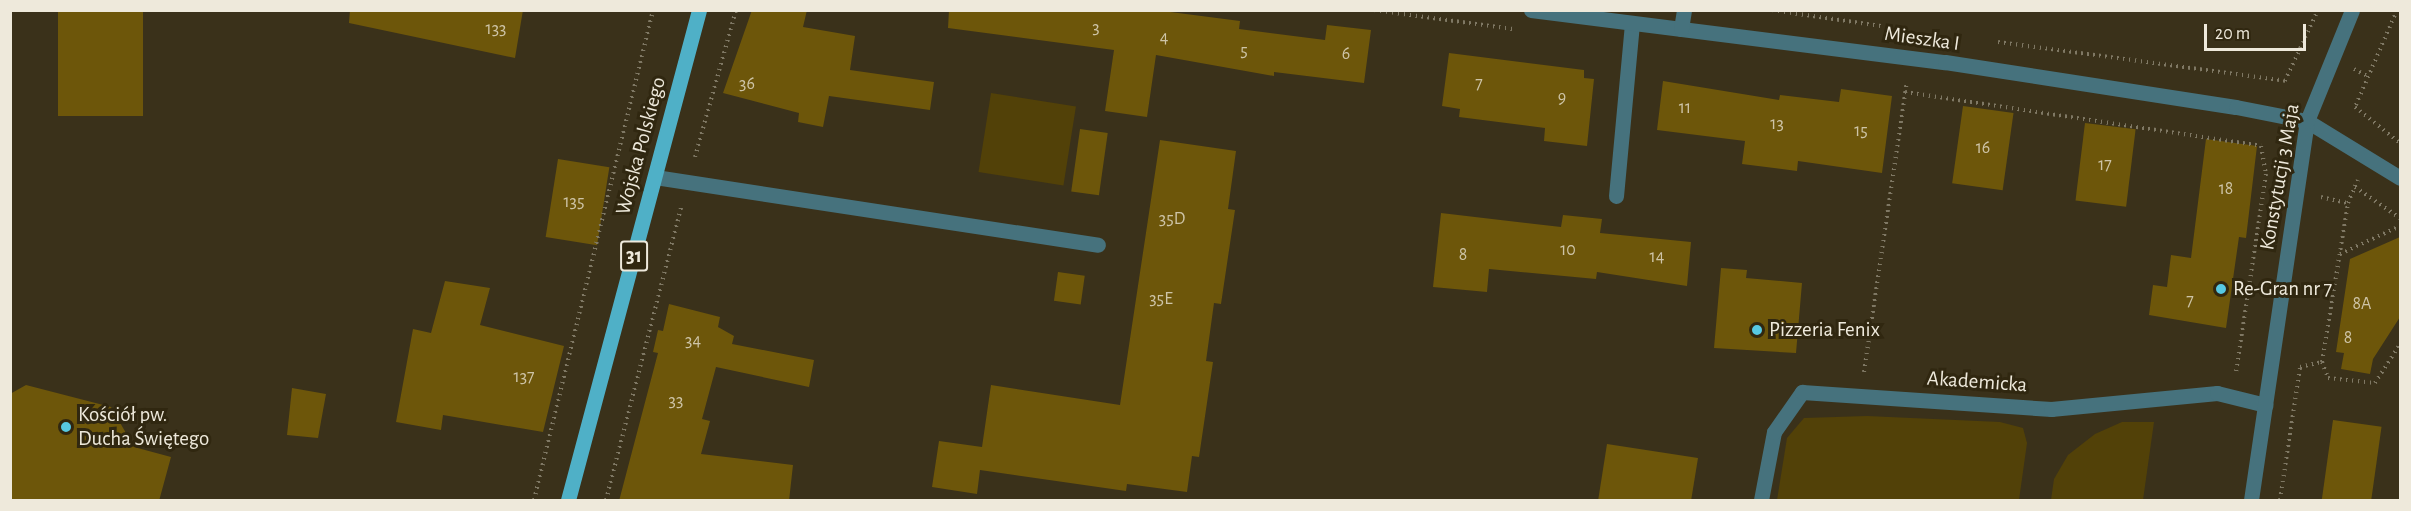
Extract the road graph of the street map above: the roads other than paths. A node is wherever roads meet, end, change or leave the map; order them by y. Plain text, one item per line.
1 (699, 10) edge
2 (1531, 10) edge
3 (1684, 10) edge
4 (2352, 10) edge
5 (1632, 24) junction
6 (1681, 29) junction
7 (2307, 121) junction
8 (655, 177) junction
9 (2400, 178) edge
10 (1616, 196) dead end
11 (1098, 245) dead end
12 (2266, 405) junction
13 (568, 501) edge
14 (1761, 501) edge
15 (2251, 501) edge

1 - 8 main road, Wojska Polskiego / 31
2 - 5 street, Mieszka I
3 - 6 street
4 - 7 street, Konstytucji 3 Maja
5 - 6 street, Mieszka I
5 - 10 street
6 - 7 street, Mieszka I
7 - 9 street
7 - 12 street, Konstytucji 3 Maja
8 - 11 street
8 - 13 main road, Wojska Polskiego / 31
12 - 14 street, Akademicka
12 - 15 street, Konstytucji 3 Maja

